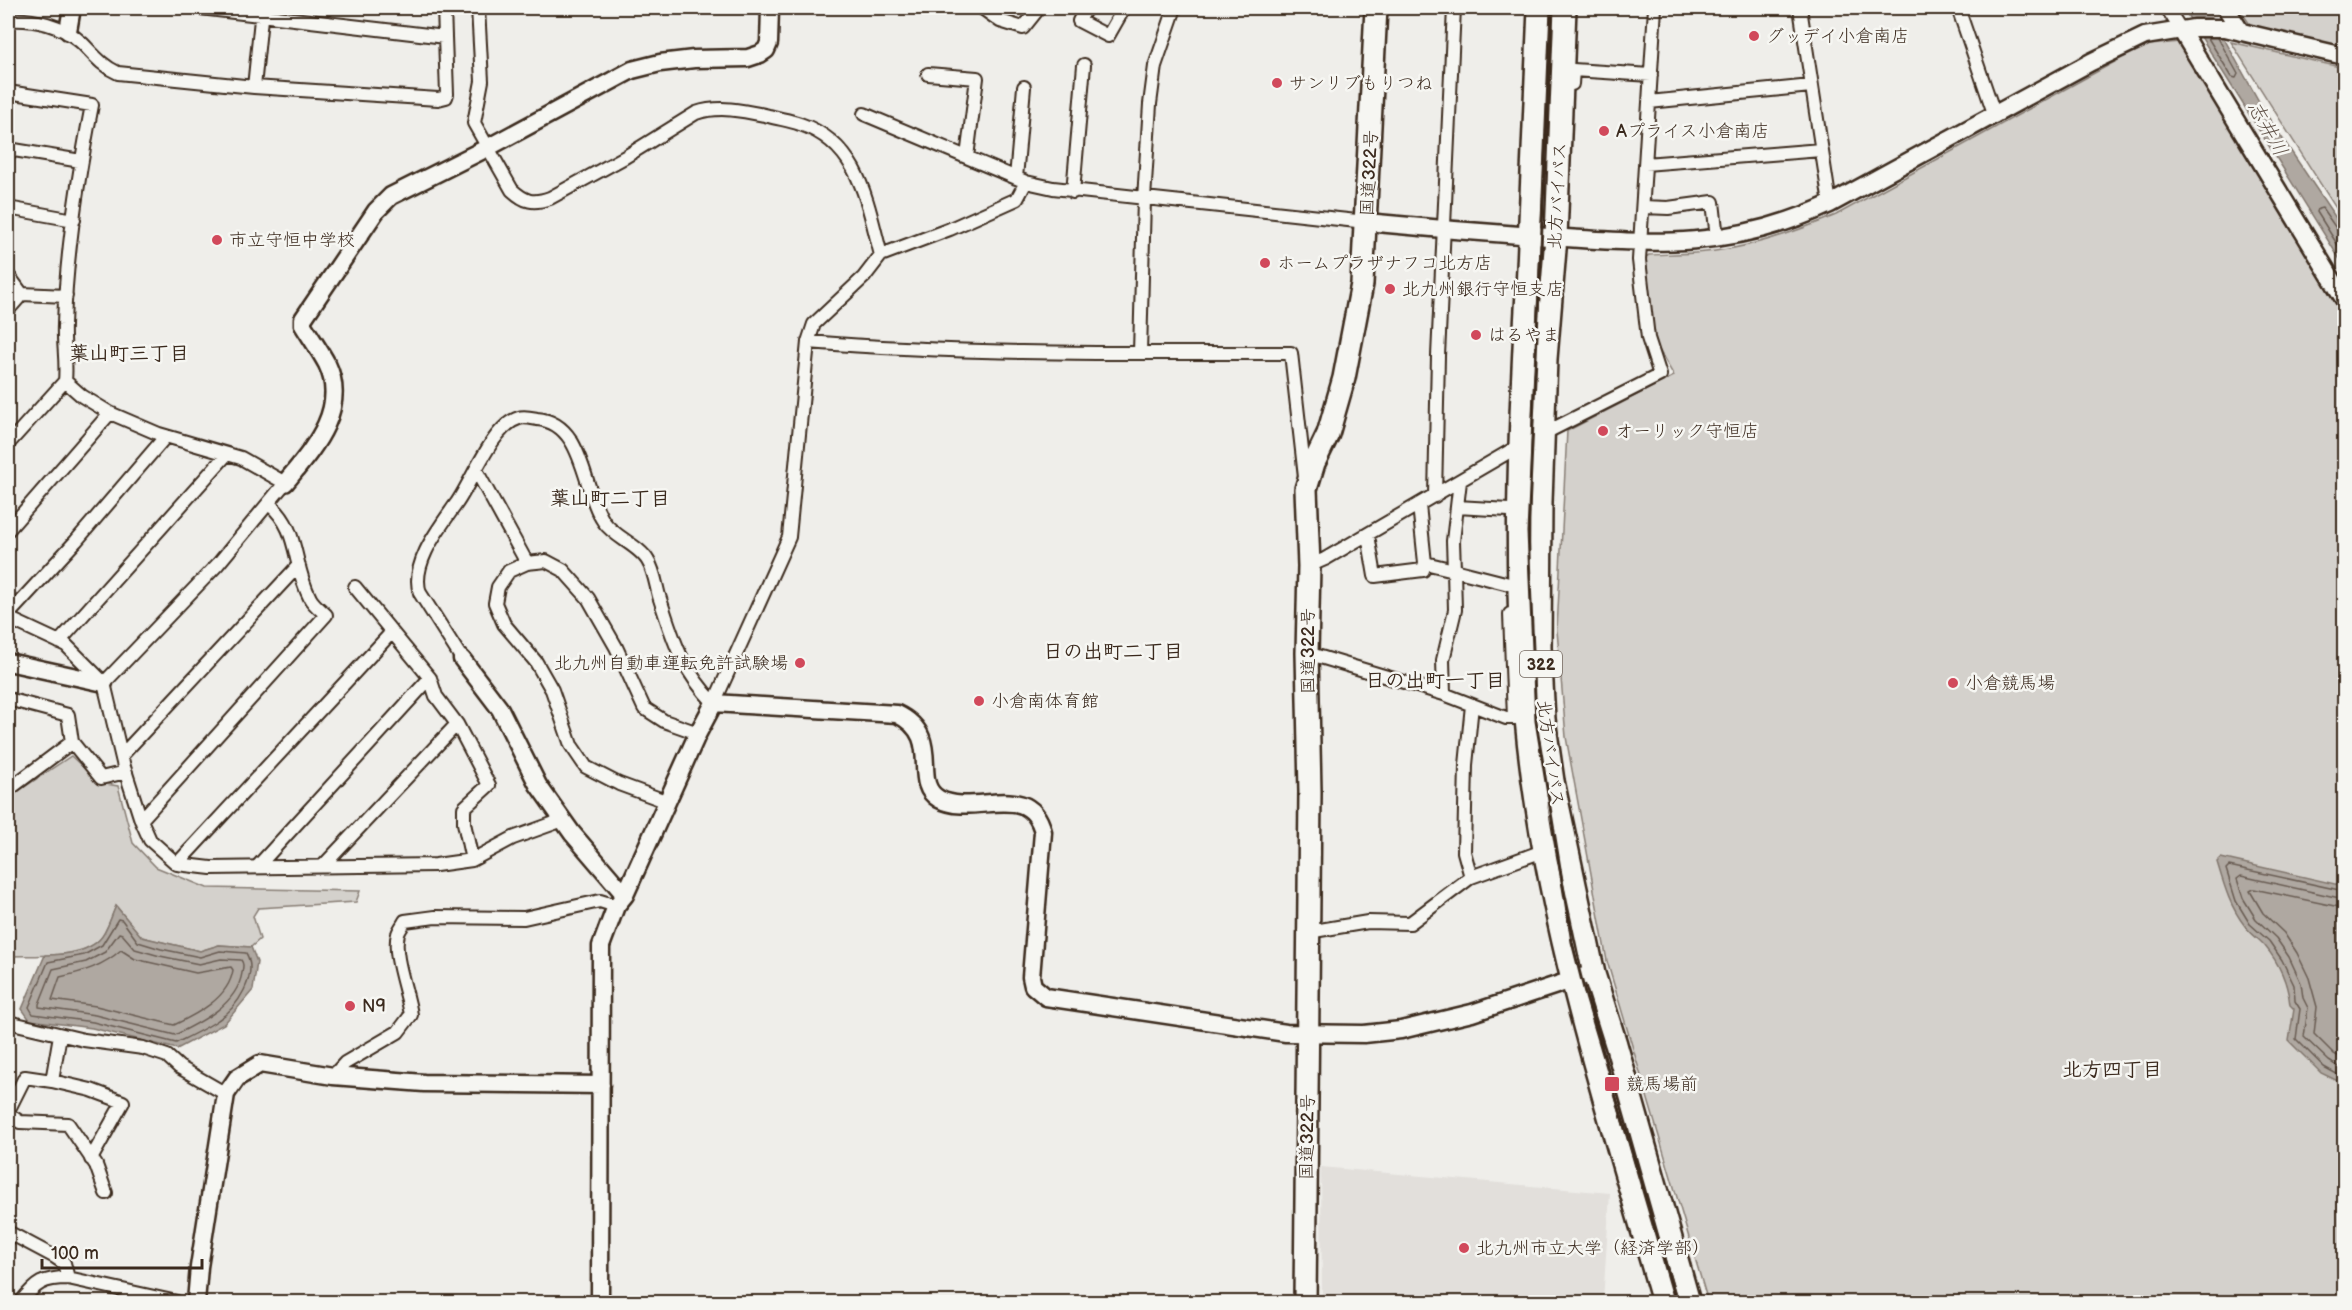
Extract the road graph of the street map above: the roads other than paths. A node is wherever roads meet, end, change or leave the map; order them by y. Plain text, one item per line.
1 (72, 8) edge
2 (200, 8) edge
3 (444, 8) edge
4 (478, 8) edge
5 (770, 8) edge
6 (982, 8) edge
7 (1039, 8) edge
8 (1086, 8) edge
9 (1124, 8) edge
10 (1175, 8) edge
11 (1376, 8) edge
12 (1454, 8) edge
13 (1539, 8) edge
14 (1565, 8) edge
15 (1655, 8) edge
16 (1800, 8) edge
17 (1958, 8) edge
18 (2167, 8) edge
19 (2226, 8) edge
20 (262, 11) edge
21 (8, 20) edge
22 (2187, 29) junction
23 (2233, 30) junction
24 (68, 31) junction
25 (445, 37) junction
26 (2344, 56) edge
27 (1084, 65) dead end
28 (928, 74) dead end
29 (1651, 75) junction
30 (1811, 86) junction
31 (254, 87) junction
32 (1024, 87) dead end
33 (8, 92) edge
34 (1649, 102) junction
35 (864, 114) dead end
36 (1995, 116) junction
37 (487, 148) junction
38 (8, 150) edge
39 (1821, 150) junction
40 (967, 157) junction
41 (81, 161) junction
42 (1645, 164) junction
43 (1559, 177) junction
44 (1021, 180) junction
45 (1073, 192) junction
46 (1143, 199) junction
47 (1830, 204) junction
48 (1643, 207) junction
49 (8, 208) edge
50 (74, 220) junction
51 (1366, 222) junction
52 (1444, 230) junction
53 (1529, 236) junction
54 (1556, 237) junction
55 (1716, 238) junction
56 (1640, 243) junction
57 (881, 255) junction
58 (8, 275) edge
59 (22, 294) junction
60 (66, 296) junction
61 (2344, 299) edge
62 (8, 310) edge
63 (808, 342) junction
64 (1140, 353) junction
65 (65, 381) junction
66 (110, 413) junction
67 (1544, 434) junction
68 (166, 436) junction
69 (8, 444) edge
70 (1515, 448) junction
71 (227, 454) junction
72 (476, 470) junction
73 (1460, 481) junction
74 (285, 483) junction
75 (1306, 489) junction
76 (1435, 496) junction
77 (269, 504) junction
78 (1419, 505) junction
79 (1457, 507) junction
80 (1509, 510) junction
81 (8, 530) edge
82 (1368, 534) junction
83 (527, 563) junction
84 (1425, 563) junction
85 (298, 566) junction
86 (1309, 566) junction
87 (1454, 570) junction
88 (1509, 584) junction
89 (355, 587) dead end
90 (8, 616) edge
91 (392, 632) junction
92 (59, 642) junction
93 (1306, 653) junction
94 (462, 658) joint
95 (8, 662) edge
96 (430, 678) junction
97 (104, 683) junction
98 (1444, 694) junction
99 (8, 699) edge
100 (714, 703) junction
101 (1472, 705) junction
102 (1528, 719) junction
103 (457, 724) junction
104 (698, 733) junction
105 (72, 742) junction
106 (122, 755) junction
107 (126, 772) junction
108 (8, 790) edge
109 (668, 802) junction
110 (141, 820) junction
111 (563, 820) junction
112 (1543, 851) junction
113 (472, 860) junction
114 (177, 864) junction
115 (323, 866) junction
116 (257, 867) junction
117 (1471, 877) junction
118 (621, 900) junction
119 (1308, 932) junction
120 (1593, 974) junction
121 (1571, 980) junction
122 (8, 1022) edge
123 (1309, 1033) junction
124 (60, 1035) junction
125 (333, 1076) junction
126 (52, 1081) junction
127 (601, 1084) junction
128 (226, 1094) junction
129 (8, 1113) edge
130 (91, 1159) junction
131 (106, 1193) dead end
132 (8, 1232) edge
133 (68, 1278) junction
134 (21, 1302) edge
135 (177, 1302) edge
136 (196, 1302) edge
137 (600, 1302) edge
138 (1305, 1302) edge
139 (1663, 1302) edge
140 (1689, 1302) edge

1 - 24 street
2 - 20 street
3 - 25 street
4 - 37 street
5 - 37 street
6 - 7 street
8 - 9 street
10 - 46 street
11 - 51 highway, 国道322号
12 - 52 street
13 - 53 highway, 北方バイパス / 322
14 - 43 highway, 北方バイパス / 322
15 - 29 street
16 - 30 street
17 - 36 street
18 - 22 street
19 - 23 street
20 - 25 street
20 - 31 street
21 - 24 street
22 - 23 street
22 - 36 street
22 - 61 street
23 - 26 street
24 - 31 street
25 - 31 street
27 - 45 street
28 - 40 street
29 - 34 street
29 - 43 street
30 - 34 street
30 - 39 street
32 - 44 street
33 - 41 street
34 - 42 street
35 - 40 street
36 - 47 street
37 - 57 street
37 - 74 street
38 - 41 street
39 - 42 street
39 - 47 street
40 - 44 street
41 - 50 street
42 - 48 street
43 - 54 highway, 北方バイパス / 322
44 - 45 street
44 - 57 street
45 - 46 street
46 - 51 street
46 - 64 street
47 - 55 street
48 - 55 street
48 - 56 street
49 - 50 street
50 - 60 street
51 - 52 street
51 - 75 highway, 国道322号
52 - 53 street
52 - 76 street
53 - 54 street
53 - 70 highway, 北方バイパス / 322
54 - 56 street
54 - 67 highway, 北方バイパス / 322
55 - 56 street
56 - 67 street
57 - 63 street
58 - 59 street
59 - 60 street
59 - 62 street
60 - 65 street
63 - 64 street
63 - 100 street
64 - 75 street
65 - 66 street
65 - 69 street
66 - 68 street
66 - 81 street
67 - 70 street
67 - 102 highway, 北方バイパス / 322
68 - 71 street
68 - 90 street
70 - 73 street
70 - 80 street
70 - 102 highway, 北方バイパス / 322
71 - 74 street
71 - 92 street
72 - 83 street
72 - 94 street
72 - 100 street
73 - 76 street
73 - 79 street
74 - 77 street
75 - 86 highway, 国道322号
76 - 78 street
77 - 85 street
77 - 97 street
78 - 82 street
78 - 84 street
79 - 80 street
79 - 87 street
80 - 88 street
82 - 84 street
82 - 86 street
83 - 104 street
83 - 109 street
84 - 87 street
85 - 106 street
85 - 110 street
86 - 93 highway, 国道322号
87 - 88 street
87 - 98 street
88 - 102 street
89 - 91 street
90 - 92 street
91 - 96 street
91 - 114 street
92 - 97 street
93 - 98 street
93 - 119 highway, 国道322号
94 - 111 street
95 - 97 street
96 - 103 street
96 - 116 street
97 - 106 street
98 - 101 street
99 - 105 street
100 - 104 street
100 - 123 street
101 - 102 street
101 - 117 street
102 - 112 highway, 北方バイパス / 322
102 - 120 highway, 北方バイパス / 322
103 - 113 street
103 - 115 street
104 - 109 street
105 - 107 street
105 - 108 street
106 - 107 street
107 - 110 street
109 - 118 street
110 - 114 street
111 - 113 street
111 - 118 street
112 - 117 street
112 - 121 highway, 北方バイパス / 322
113 - 115 street
114 - 116 street
115 - 116 street
117 - 119 street
118 - 125 street
118 - 127 street
119 - 123 highway, 国道322号
120 - 121 street
120 - 140 highway, 北方バイパス / 322
121 - 123 street
121 - 139 highway, 北方バイパス / 322
122 - 124 street
123 - 138 highway, 国道322号
124 - 126 street
124 - 128 street
125 - 127 street
125 - 128 street
126 - 129 street
126 - 130 street
127 - 137 street
128 - 136 street
129 - 130 street
130 - 131 street
132 - 133 street
133 - 134 street
133 - 135 street

